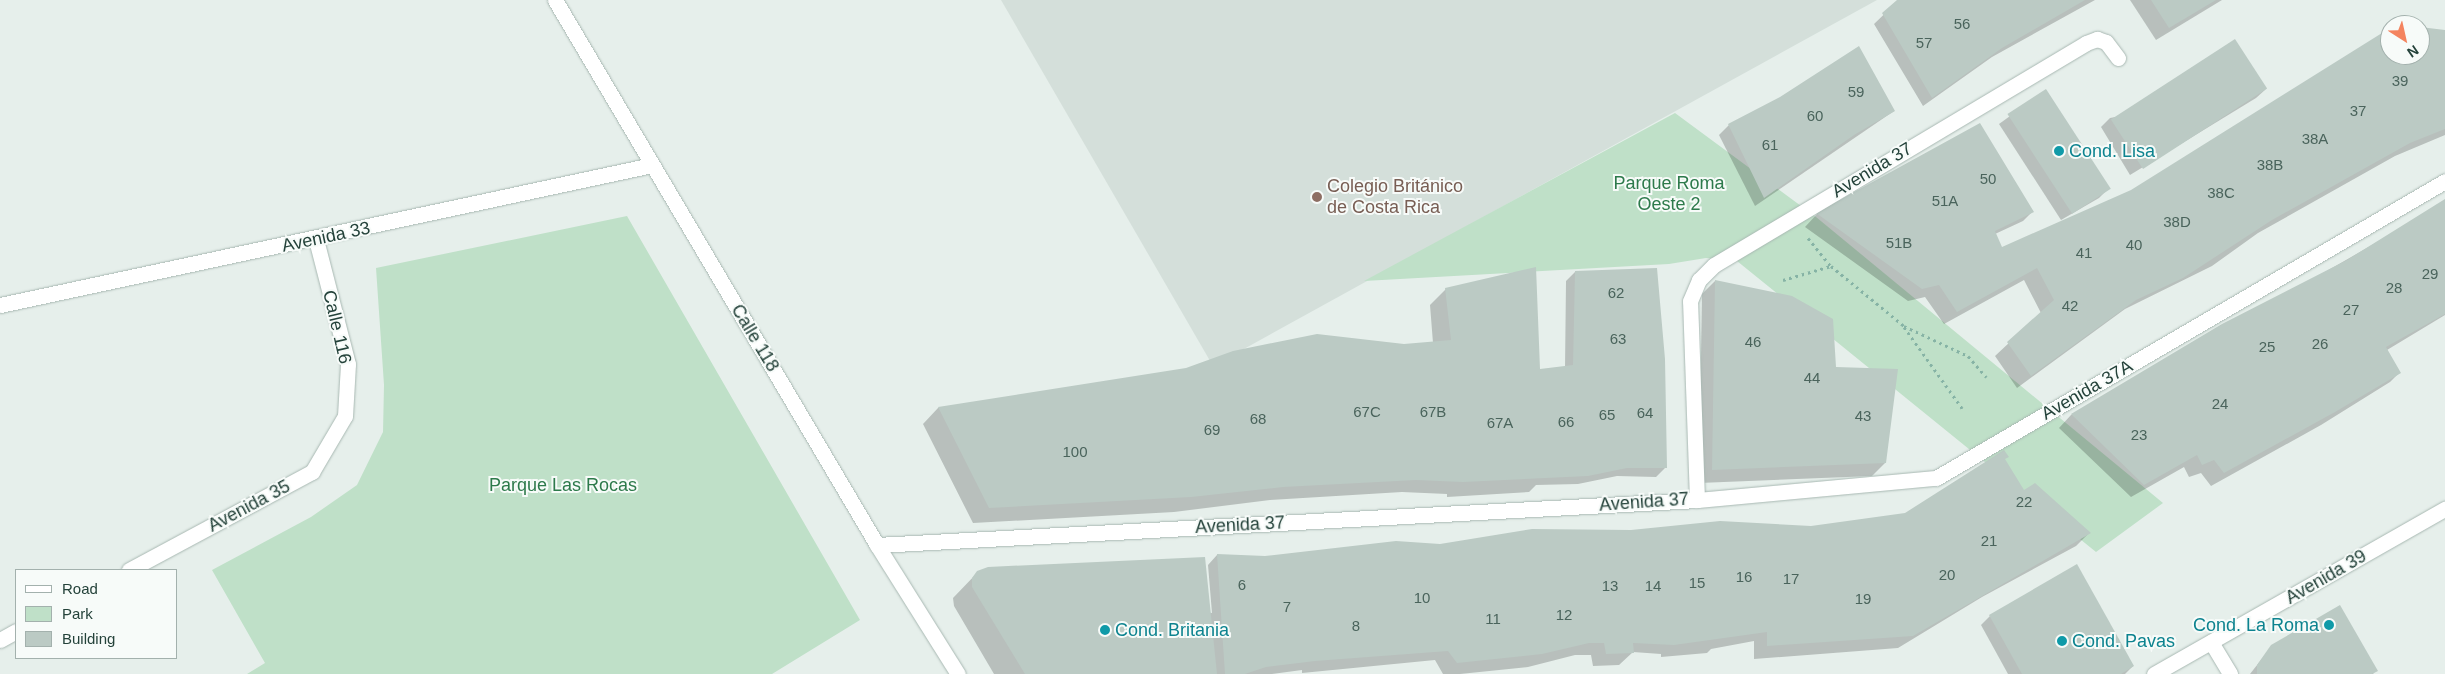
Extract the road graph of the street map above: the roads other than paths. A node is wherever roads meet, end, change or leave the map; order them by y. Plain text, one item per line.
1 (555, 0) edge
2 (2118, 58) dead end
3 (652, 165) junction
4 (2445, 181) edge
5 (316, 239) junction
6 (0, 305) edge
7 (345, 416) joint
8 (1697, 500) junction
9 (2443, 514) edge
10 (877, 545) junction
11 (131, 569) edge
12 (15, 632) edge
13 (0, 640) edge
14 (2211, 642) junction
15 (958, 674) edge
16 (2154, 674) edge
17 (2230, 674) edge

1 - 3 street, Calle 118
2 - 8 street, Avenida 37
3 - 5 street, Avenida 33
3 - 10 street, Calle 118
4 - 8 street, Avenida 37A
5 - 6 street, Avenida 33
5 - 7 street, Calle 116
7 - 11 street, Avenida 35
8 - 10 street, Avenida 37
9 - 14 street, Avenida 39
10 - 15 street, Calle 118
12 - 13 street
14 - 16 street, Avenida 39
14 - 17 street

